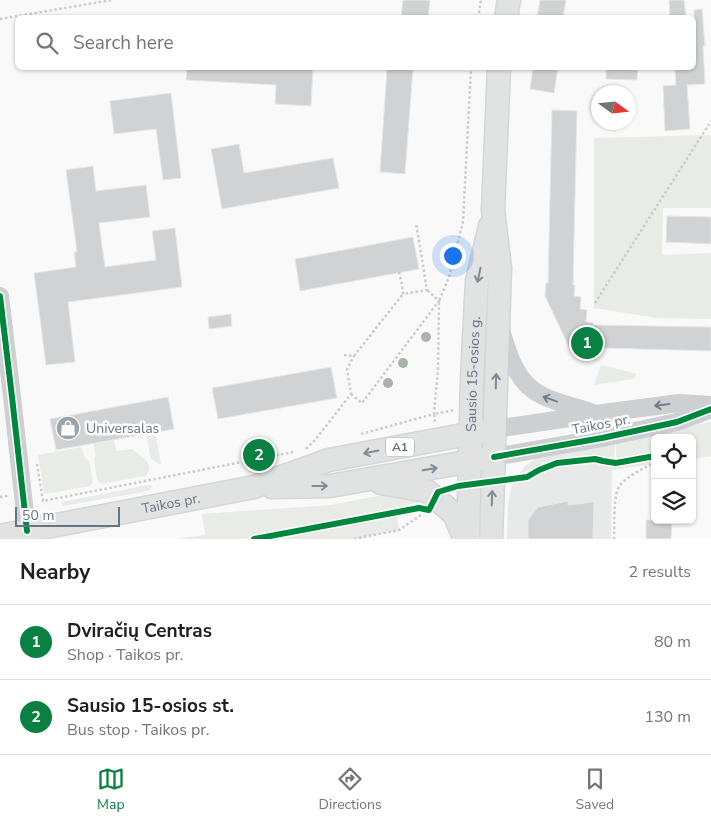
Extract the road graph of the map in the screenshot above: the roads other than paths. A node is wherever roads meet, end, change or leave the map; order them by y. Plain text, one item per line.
1 (509, 0) edge
2 (506, 15) edge
3 (499, 70) edge
4 (493, 210) junction
5 (0, 296) edge
6 (498, 320) junction
7 (711, 405) edge
8 (711, 409) edge
9 (596, 414) junction
10 (495, 429) junction
11 (471, 434) junction
12 (494, 457) junction
13 (470, 460) junction
14 (365, 480) junction
15 (254, 487) junction
16 (27, 531) junction
17 (0, 536) edge
18 (466, 539) edge
19 (491, 539) edge

1 - 2 main road
3 - 4 main road, Sausio 15-osios g.
4 - 6 main road, Sausio 15-osios g.
4 -> 11 main road, Sausio 15-osios g.
5 - 16 street
9 -> 6 street
10 -> 6 main road, Sausio 15-osios g.
7 -> 9 street, Taikos pr. / A1
8 - 12 street, Taikos pr. / A1
9 - 10 street, Taikos pr. / A1
10 - 11 main road, Taikos pr. / A1
10 - 12 main road, Sausio 15-osios g.
11 - 13 main road, Sausio 15-osios g.
11 -> 15 main road, Taikos pr. / A1
12 - 13 main road, Taikos pr. / A1
19 -> 12 main road, Sausio 15-osios g.
14 -> 13 main road, Taikos pr. / A1
13 - 18 main road, Sausio 15-osios g.
15 -> 14 main road, Taikos pr. / A1
14 - 18 main road
15 - 16 main road, Taikos pr. / A1
16 - 17 main road, Taikos pr. / A1

